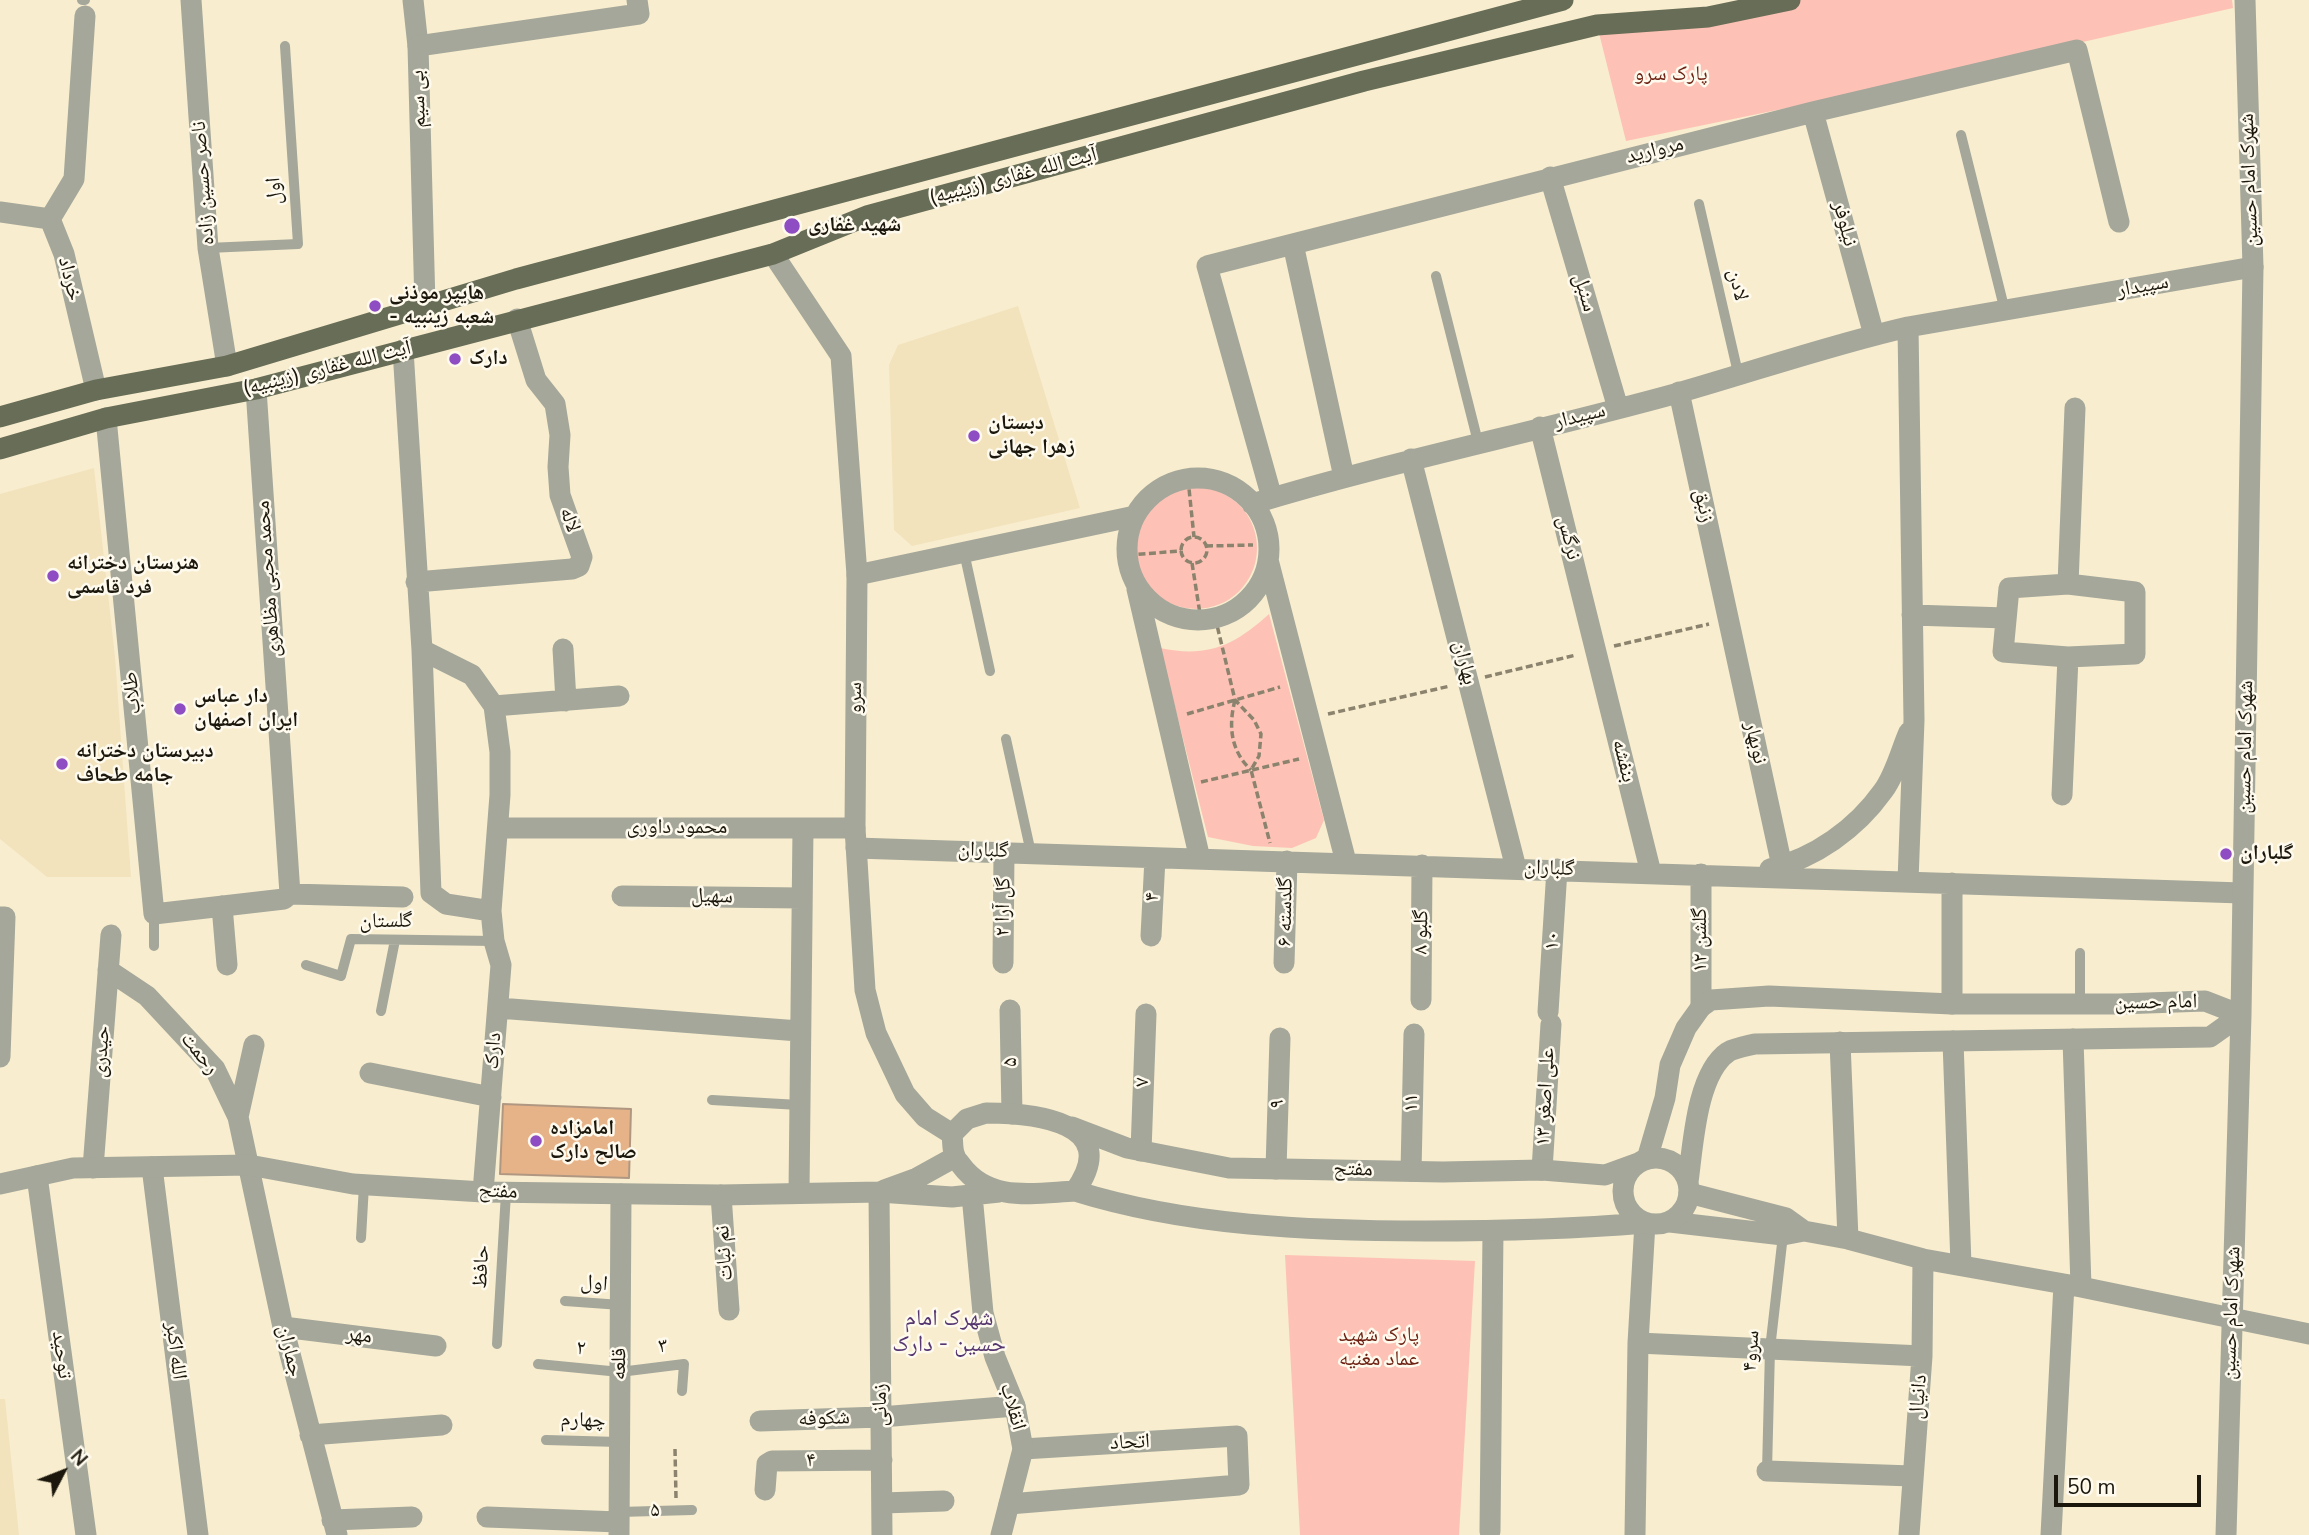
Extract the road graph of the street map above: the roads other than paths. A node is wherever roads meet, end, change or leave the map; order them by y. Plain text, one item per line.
1 (191, 0) edge
2 (413, 0) edge
3 (637, 0) edge
4 (1563, 0) edge
5 (1790, 0) edge
6 (2245, 0) edge
7 (84, 6) edge
8 (285, 46) dead end
9 (418, 46) junction
10 (1814, 112) junction
11 (1961, 135) dead end
12 (1550, 177) junction
13 (1699, 204) dead end
14 (0, 212) edge
15 (50, 219) junction
16 (2119, 222) dead end
17 (1293, 244) junction
18 (208, 248) junction
19 (773, 254) junction
20 (2253, 267) junction
21 (1436, 276) dead end
22 (425, 305) junction
23 (2005, 311) junction
24 (517, 319) junction
25 (1908, 327) junction
26 (1874, 335) junction
27 (315, 340) junction
28 (403, 350) junction
29 (227, 366) junction
30 (1738, 373) junction
31 (292, 380) junction
32 (256, 389) junction
33 (96, 390) junction
34 (1679, 392) junction
35 (188, 401) junction
36 (1618, 408) junction
37 (2075, 408) dead end
38 (0, 417) edge
39 (106, 418) junction
40 (1540, 427) junction
41 (1478, 442) junction
42 (0, 449) edge
43 (1411, 459) junction
44 (1344, 477) junction
45 (1262, 501) junction
46 (1135, 516) junction
47 (964, 552) junction
48 (1268, 552) junction
49 (857, 575) junction
50 (1135, 581) junction
51 (416, 582) junction
52 (2068, 584) junction
53 (1912, 615) junction
54 (2006, 618) junction
55 (1727, 620) joint
56 (563, 649) dead end
57 (422, 650) junction
58 (1596, 650) joint
59 (2068, 657) junction
60 (990, 671) dead end
61 (619, 696) dead end
62 (566, 701) junction
63 (494, 706) junction
64 (1914, 720) junction
65 (1006, 739) dead end
66 (2062, 795) dead end
67 (498, 828) junction
68 (803, 828) junction
69 (856, 838) junction
70 (1004, 852) junction
71 (1031, 853) junction
72 (1279, 854) junction
73 (1155, 858) junction
74 (1200, 859) junction
75 (1346, 862) junction
76 (1422, 865) junction
77 (1782, 866) junction
78 (1517, 868) junction
79 (1557, 869) junction
80 (1651, 873) junction
81 (1701, 874) junction
82 (1743, 876) junction
83 (1908, 881) junction
84 (1952, 883) junction
85 (2242, 893) junction
86 (290, 894) junction
87 (622, 896) dead end
88 (403, 897) dead end
89 (802, 898) junction
90 (222, 906) junction
91 (491, 911) junction
92 (154, 914) junction
93 (0, 917) edge
94 (111, 936) dead end
95 (1151, 936) dead end
96 (395, 940) junction
97 (494, 941) junction
98 (154, 946) dead end
99 (2080, 953) dead end
100 (1003, 962) dead end
101 (1284, 963) dead end
102 (227, 965) dead end
103 (306, 965) dead end
104 (108, 970) junction
105 (1421, 1000) dead end
106 (1952, 1004) junction
107 (2080, 1004) junction
108 (1701, 1007) junction
109 (498, 1008) junction
110 (1010, 1010) dead end
111 (381, 1011) dead end
112 (1146, 1014) dead end
113 (2241, 1015) junction
114 (1549, 1018) joint
115 (799, 1031) junction
116 (1414, 1034) dead end
117 (1280, 1038) dead end
118 (2073, 1039) junction
119 (1953, 1041) junction
120 (1840, 1042) junction
121 (254, 1045) dead end
122 (0, 1054) edge
123 (370, 1073) dead end
124 (491, 1097) junction
125 (712, 1100) dead end
126 (799, 1105) junction
127 (1012, 1114) junction
128 (238, 1117) junction
129 (1072, 1126) junction
130 (952, 1134) junction
131 (1141, 1151) junction
132 (955, 1157) junction
133 (1643, 1161) junction
134 (249, 1165) junction
135 (152, 1167) junction
136 (93, 1168) junction
137 (1276, 1169) junction
138 (1542, 1170) junction
139 (1411, 1171) junction
140 (37, 1176) junction
141 (0, 1184) edge
142 (364, 1185) junction
143 (1689, 1187) junction
144 (1075, 1191) junction
145 (483, 1192) junction
146 (879, 1192) junction
147 (999, 1192) junction
148 (506, 1193) junction
149 (799, 1193) junction
150 (621, 1194) junction
151 (721, 1195) junction
152 (972, 1195) junction
153 (1670, 1222) junction
154 (1645, 1223) junction
155 (1493, 1231) junction
156 (1793, 1233) junction
157 (361, 1238) dead end
158 (1848, 1239) junction
159 (1923, 1258) junction
160 (1961, 1265) junction
161 (2073, 1286) junction
162 (565, 1301) dead end
163 (621, 1305) junction
164 (729, 1310) dead end
165 (2231, 1319) junction
166 (283, 1327) junction
167 (2309, 1334) edge
168 (1638, 1343) junction
169 (497, 1344) dead end
170 (436, 1346) dead end
171 (1770, 1349) junction
172 (1922, 1356) junction
173 (538, 1364) dead end
174 (620, 1372) junction
175 (682, 1391) dead end
176 (1014, 1406) junction
177 (881, 1417) junction
178 (760, 1421) dead end
179 (443, 1426) dead end
180 (310, 1435) junction
181 (546, 1440) dead end
182 (619, 1442) junction
183 (1023, 1449) junction
184 (882, 1460) junction
185 (1766, 1471) joint
186 (1912, 1476) junction
187 (765, 1490) dead end
188 (944, 1501) dead end
189 (882, 1503) junction
190 (1009, 1504) junction
191 (692, 1510) dead end
192 (412, 1517) dead end
193 (488, 1517) dead end
194 (619, 1523) edge
195 (335, 1527) edge
196 (1490, 1531) dead end
197 (86, 1535) edge
198 (198, 1535) edge
199 (882, 1535) edge
200 (1000, 1535) edge
201 (1635, 1535) edge
202 (1909, 1535) edge
203 (2051, 1535) edge
204 (2226, 1535) edge

1 - 18 street, ناصر حسین زاده
2 - 9 street
3 - 9 street, بی سیم
4 - 22 main road, آیت الله غفاری (زینبیه)
5 - 19 main road, آیت الله غفاری (زینبیه)
6 - 20 street, شهرک امام حسین
7 - 15 street
8 - 18 lane, اول
9 - 22 street, بی سیم
10 - 12 street, مروارید
10 - 16 street, مروارید
10 - 26 street, نیلوفر
11 - 23 lane
12 - 17 street, مروارید
12 - 36 street, سنبل
13 - 30 lane, لادن
14 - 15 street
15 - 33 street, خرداد
17 - 44 street
17 - 45 street, مروارید
18 - 29 street, ناصر حسین زاده
19 - 24 main road, آیت الله غفاری (زینبیه)
19 - 49 street, سرو
20 - 23 street, سپیدار
20 - 85 street, شهرک امام حسین
21 - 41 lane
22 - 27 main road, آیت الله غفاری (زینبیه)
23 - 25 street, سپیدار
24 - 28 main road, آیت الله غفاری (زینبیه)
24 - 51 street, لاله
25 - 26 street, سپیدار
25 - 53 street
26 - 30 street, سپیدار
27 - 29 main road, آیت الله غفاری (زینبیه)
27 - 31 main road
28 - 31 main road, آیت الله غفاری (زینبیه)
28 - 51 street
29 - 33 main road, آیت الله غفاری (زینبیه)
29 - 35 main road
30 - 34 street, سپیدار
31 - 32 main road, آیت الله غفاری (زینبیه)
32 - 35 main road, آیت الله غفاری (زینبیه)
32 - 86 street, محمد محبی مظاهری
33 - 38 main road, آیت الله غفاری (زینبیه)
34 - 36 street, سپیدار
34 - 55 street, زنبق
35 - 39 main road, آیت الله غفاری (زینبیه)
36 - 40 street, سپیدار
37 - 52 street
39 - 42 main road, آیت الله غفاری (زینبیه)
39 - 92 street, طلاب
40 - 41 street, سپیدار
40 - 58 street, نرگس
41 - 43 street, سپیدار
43 - 44 street, سپیدار
43 - 78 street, بهاران
44 - 45 street, سپیدار
45 - 46 street
45 - 48 street
46 - 47 street
46 - 50 street
47 - 49 street
47 - 60 lane
48 - 50 street
48 - 75 street
49 - 69 street, سرو
50 - 74 street
51 - 57 street
52 - 54 street
52 - 59 street
53 - 54 street
53 - 64 street
54 - 59 street
55 - 77 street, نوبهار
56 - 62 street
57 - 63 street, دارک
57 - 91 street
58 - 80 street, بنفشه
59 - 66 street
61 - 62 street
62 - 63 street
63 - 67 street, دارک
64 - 77 street
64 - 83 street
65 - 71 lane
67 - 68 street, محمود داوری
67 - 91 street, دارک
68 - 69 street, محمود داوری
68 - 89 street
69 - 70 street, گلباران
69 - 130 street, سرو
70 - 71 street, گلباران
70 - 100 street, گل آرا ۲
71 - 73 street, گلباران
72 - 74 street, گلباران
72 - 75 street, گلباران
72 - 101 street, گلدسته ۶
73 - 74 street, گلباران
73 - 95 street, ۴
75 - 76 street, گلباران
76 - 78 street, گلباران
76 - 105 street, گلبو ۸
77 - 82 street
78 - 79 street, گلباران
79 - 80 street, گلباران
79 - 114 street, ۱۰
80 - 81 street, گلباران
81 - 82 street, گلباران
81 - 108 street, گلشن ۱۲
82 - 83 street, گلباران
83 - 84 street, گلباران
84 - 85 street, گلباران
84 - 106 street
85 - 113 street, شهرک امام حسین
86 - 88 street
86 - 90 street
87 - 89 street, سهیل
89 - 115 street
90 - 92 street
90 - 102 street
91 - 97 street, دارک
92 - 98 lane
93 - 122 street
94 - 104 street, حیدری
96 - 97 lane, گلستان
96 - 103 lane, گلستان
96 - 111 lane
97 - 109 street, دارک
99 - 107 lane
104 - 128 street, رحمت
104 - 136 street, حیدری
106 - 107 street, امام حسین
106 - 108 street, امام حسین
107 - 113 street, امام حسین
108 - 133 street
109 - 115 street
109 - 124 street, دارک
110 - 127 street, ۵
112 - 131 street, ۷
113 - 118 street, امام حسین
113 - 165 street, شهرک امام حسین
114 - 138 street, علی اصغر ۱۳
115 - 126 street
116 - 139 street, ۱۱
117 - 137 street, ۹
118 - 119 street, امام حسین
118 - 161 street
119 - 120 street, امام حسین
119 - 160 street
120 - 143 street, امام حسین
120 - 158 street
121 - 128 street
123 - 124 street
124 - 145 street, دارک
125 - 126 lane
126 - 149 street
127 - 129 street
127 - 130 street
128 - 134 street, رحمت
129 - 131 street, مفتح
129 - 144 street
130 - 132 street
131 - 137 street, مفتح
132 - 146 street
132 - 147 street
133 - 138 street, مفتح
133 - 143 street
133 - 154 street
134 - 135 street, مفتح
134 - 142 street, مفتح
134 - 166 street, جماران
135 - 136 street, مفتح
135 - 198 street, الله اکبر
136 - 140 street, مفتح
137 - 139 street, مفتح
138 - 139 street, مفتح
140 - 141 street, مفتح
140 - 197 street, توحید
142 - 145 street, مفتح
142 - 157 lane
143 - 153 street
143 - 156 street
144 - 147 street
144 - 155 street
145 - 148 street, مفتح
146 - 149 street, مفتح
146 - 152 street, مفتح
146 - 177 street, زمانی
147 - 152 street, مفتح
148 - 150 street, مفتح
148 - 169 lane, حافظ
149 - 151 street, مفتح
150 - 151 street, مفتح
150 - 163 street, قلعه
151 - 164 street, نم نبات
152 - 176 street, انقلاب
153 - 154 street
153 - 156 street
154 - 155 street
154 - 168 street
155 - 196 street
156 - 158 street
156 - 171 lane, سرو۴
158 - 159 street
159 - 160 street
159 - 172 street, دانیال
160 - 161 street
161 - 165 street
161 - 203 street
162 - 163 lane, اول
163 - 174 street, قلعه
165 - 167 street
165 - 204 street, شهرک امام حسین
166 - 170 street, مهر
166 - 180 street, جماران
168 - 171 street
168 - 201 street
171 - 172 street
171 - 185 lane, سرو۴
172 - 186 street, دانیال
173 - 174 lane, ۲
174 - 175 lane, ۳
174 - 182 street, قلعه
176 - 177 street, شکوفه
176 - 183 street, انقلاب
177 - 178 street, شکوفه
177 - 184 street, زمانی
179 - 180 street
180 - 195 street, جماران
181 - 182 lane, چهارم
182 - 194 street, قلعه
183 - 190 street, انقلاب
183 - 190 street, اتحاد
184 - 187 street, ۴
184 - 189 street, زمانی
185 - 186 street
186 - 202 street, دانیال
188 - 189 street
189 - 199 street, زمانی
190 - 200 street, انقلاب
191 - 194 lane, ۵
192 - 195 street
193 - 194 street

